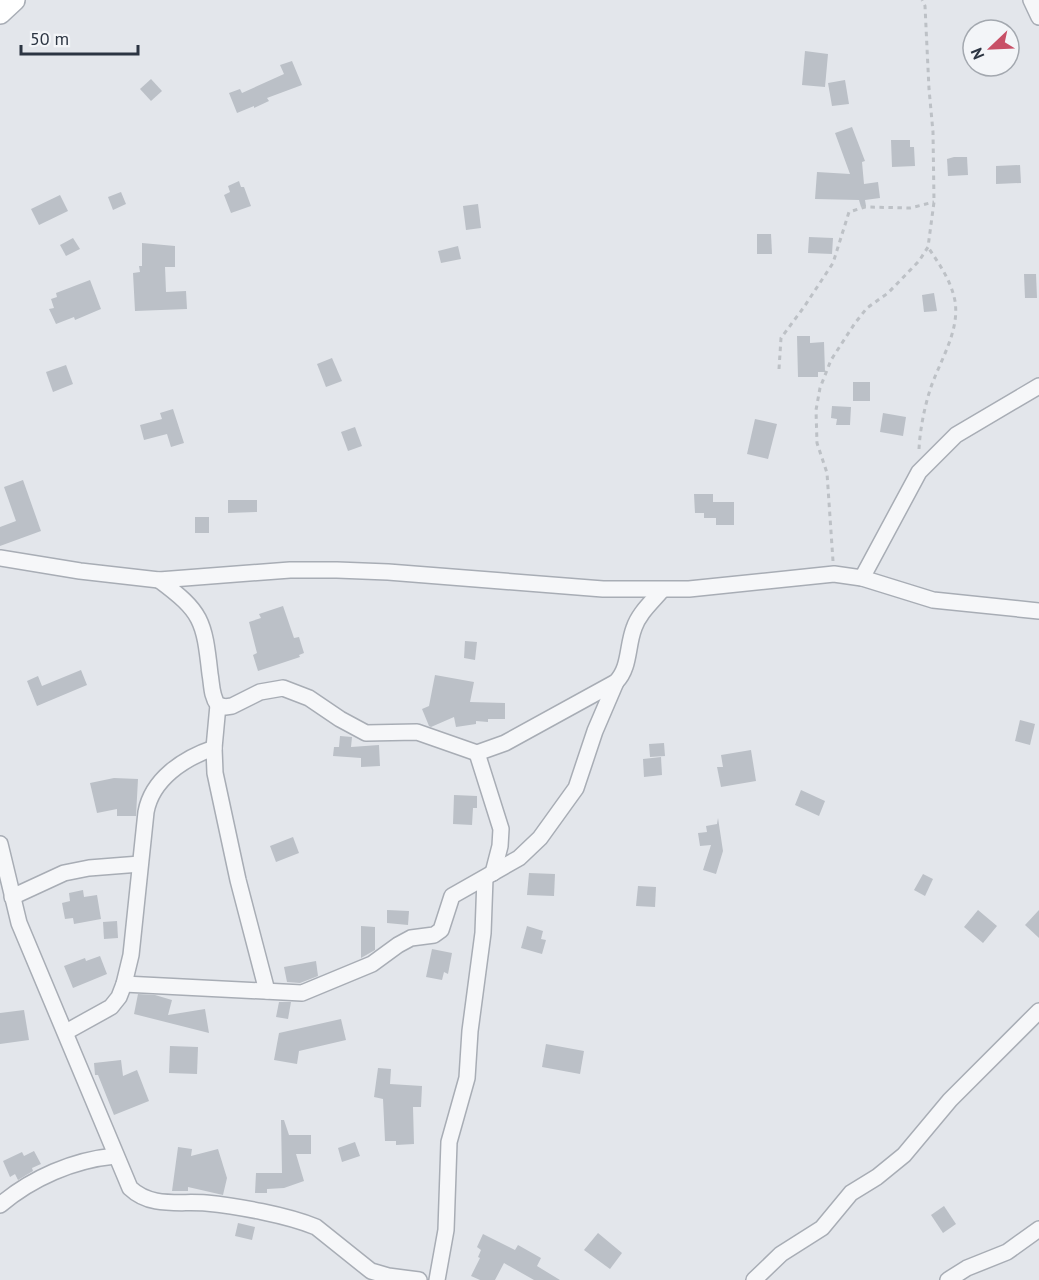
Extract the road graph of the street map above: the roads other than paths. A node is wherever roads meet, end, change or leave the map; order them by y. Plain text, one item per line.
1 (14, 0) edge
2 (1030, 0) edge
3 (0, 13) edge
4 (1039, 17) edge
5 (1039, 386) edge
6 (0, 558) edge
7 (862, 578) junction
8 (159, 580) junction
9 (662, 590) junction
10 (1039, 610) edge
11 (616, 682) junction
12 (218, 705) junction
13 (214, 748) junction
14 (477, 753) junction
15 (0, 844) edge
16 (140, 864) junction
17 (489, 875) junction
18 (12, 897) junction
19 (124, 984) junction
20 (267, 991) junction
21 (1039, 1011) edge
22 (66, 1032) junction
23 (115, 1156) junction
24 (0, 1205) edge
25 (1039, 1229) edge
26 (419, 1280) edge
27 (437, 1280) edge
28 (754, 1280) edge
29 (948, 1280) edge

1 - 3 street
2 - 4 street
5 - 7 street
6 - 8 street
7 - 9 street
7 - 10 street
8 - 9 street
8 - 12 street
9 - 11 street
11 - 14 street
11 - 17 street
12 - 13 street
12 - 14 street
13 - 16 street
13 - 20 street
14 - 17 street
15 - 18 street
16 - 18 street
16 - 19 street
17 - 20 street
17 - 27 street
18 - 22 street
19 - 20 street
19 - 22 street
21 - 28 street
22 - 23 street
23 - 24 street
23 - 26 street
25 - 29 street

